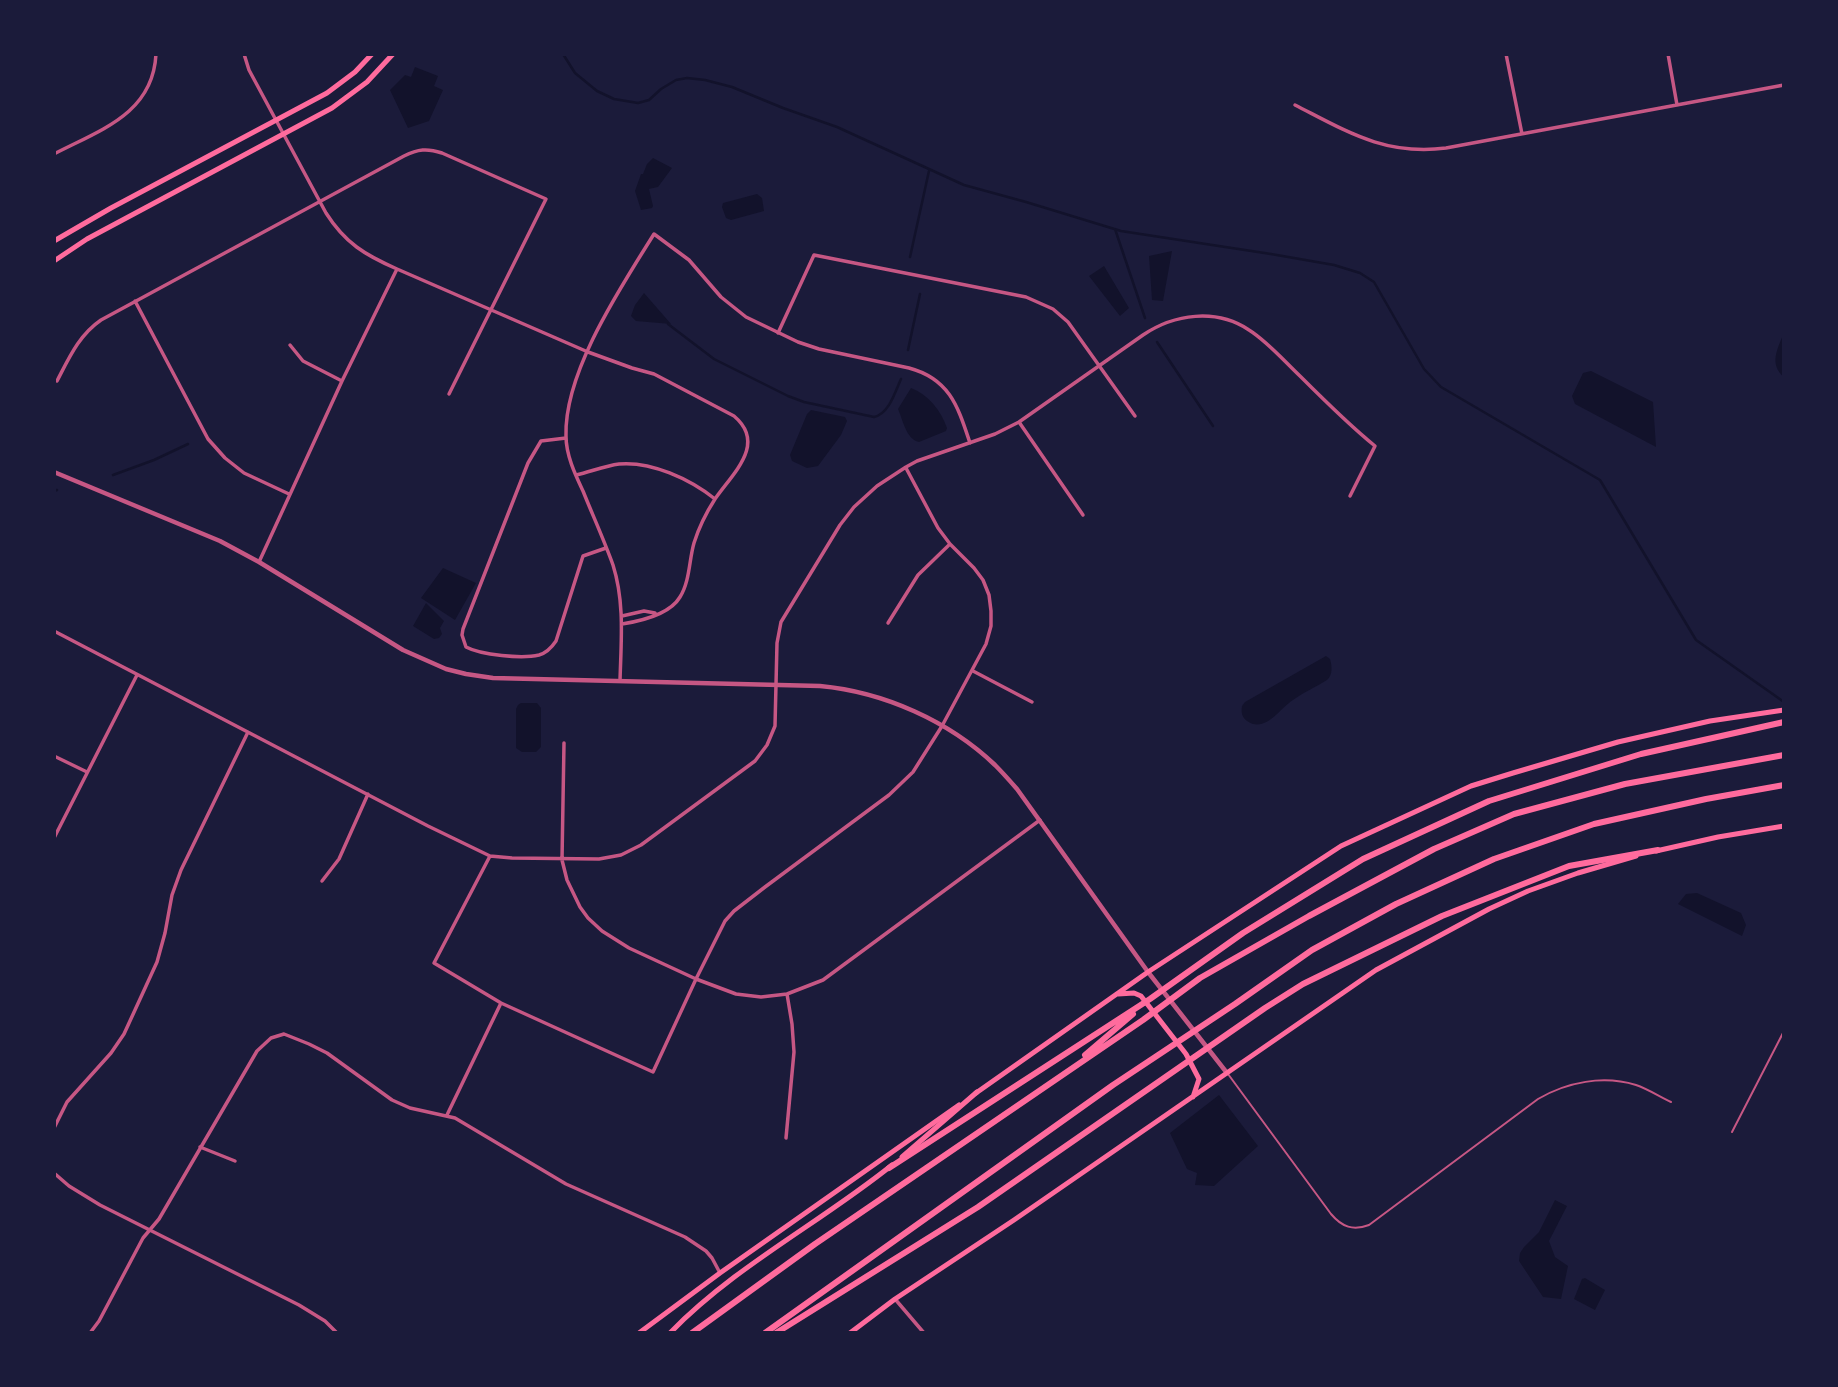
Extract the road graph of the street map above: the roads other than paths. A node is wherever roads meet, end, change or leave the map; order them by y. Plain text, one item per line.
1 (156, 54) edge
2 (244, 54) edge
3 (372, 54) edge
4 (393, 54) edge
5 (1506, 54) edge
6 (1668, 54) edge
7 (1784, 85) edge
8 (1295, 104) dead end
9 (1677, 105) junction
10 (276, 120) junction
11 (284, 134) junction
12 (1522, 134) junction
13 (54, 154) edge
14 (320, 202) junction
15 (111, 208) junction
16 (119, 222) junction
17 (54, 241) edge
18 (54, 261) edge
19 (397, 269) junction
20 (135, 301) junction
21 (491, 310) junction
22 (778, 333) junction
23 (290, 345) dead end
24 (588, 352) junction
25 (1100, 366) junction
26 (57, 381) dead end
27 (342, 381) junction
28 (449, 394) dead end
29 (1135, 416) dead end
30 (1020, 422) junction
31 (566, 438) junction
32 (970, 443) junction
33 (906, 467) junction
34 (54, 472) edge
35 (576, 475) junction
36 (289, 494) junction
37 (1350, 496) dead end
38 (715, 499) junction
39 (1083, 516) dead end
40 (950, 544) junction
41 (606, 548) junction
42 (259, 562) junction
43 (657, 613) junction
44 (622, 616) junction
45 (888, 623) dead end
46 (622, 624) junction
47 (54, 631) edge
48 (973, 671) junction
49 (137, 675) junction
50 (620, 681) junction
51 (777, 684) junction
52 (1032, 702) dead end
53 (1784, 710) edge
54 (1784, 722) edge
55 (942, 726) junction
56 (248, 732) junction
57 (564, 743) dead end
58 (1784, 755) edge
59 (54, 756) edge
60 (88, 773) junction
61 (1784, 785) edge
62 (368, 794) junction
63 (1040, 820) junction
64 (1784, 826) edge
65 (54, 838) edge
66 (1658, 850) junction
67 (490, 856) junction
68 (562, 860) junction
69 (322, 881) dead end
70 (1148, 972) junction
71 (696, 979) junction
72 (787, 994) junction
73 (1115, 995) junction
74 (1150, 999) junction
75 (501, 1003) junction
76 (1784, 1031) edge
77 (1227, 1073) junction
78 (1062, 1076) junction
79 (976, 1092) junction
80 (1193, 1097) junction
81 (1671, 1102) dead end
82 (447, 1115) junction
83 (54, 1128) edge
84 (1732, 1132) dead end
85 (786, 1138) dead end
86 (200, 1147) junction
87 (235, 1161) dead end
88 (889, 1168) junction
89 (54, 1173) edge
90 (150, 1229) junction
91 (720, 1273) junction
92 (895, 1299) junction
93 (90, 1333) edge
94 (337, 1333) edge
95 (639, 1333) edge
96 (670, 1333) edge
97 (692, 1333) edge
98 (765, 1333) edge
99 (776, 1333) edge
100 (850, 1333) edge
101 (924, 1333) edge

1 - 13 street
2 - 10 street
3 - 10 main road
4 - 11 main road
5 - 12 street
6 - 9 street
7 - 9 street
8 - 12 street
9 - 12 street
10 - 11 street
10 - 15 main road
11 - 14 street
11 - 16 main road
14 - 19 street
14 - 20 street
14 - 21 street
15 - 16 main road
15 - 17 main road
16 - 18 main road
19 - 21 street
19 - 27 street
20 - 26 street
20 - 36 street
21 - 24 street
21 - 28 street
22 - 24 street
22 - 25 street
22 - 32 street
23 - 27 street
24 - 31 street
24 - 38 street
25 - 29 street
25 - 30 street
25 - 37 street
27 - 36 street
30 - 32 street
30 - 39 street
31 - 35 street
31 - 41 street
32 - 33 street
33 - 40 street
33 - 51 street
34 - 42 street
35 - 38 street
35 - 41 street
36 - 42 street
38 - 43 street
40 - 45 street
40 - 48 street
41 - 44 street
42 - 50 street
43 - 44 street
43 - 46 street
44 - 46 street
46 - 50 street
47 - 49 street
48 - 52 street
48 - 55 street
49 - 56 street
49 - 60 street
50 - 51 street
51 - 55 street
51 - 68 street
53 - 70 main road
54 - 74 highway
55 - 63 street
55 - 71 street
56 - 62 street
56 - 83 street
57 - 68 street
58 - 78 highway
59 - 60 street
60 - 65 street
61 - 98 highway
62 - 67 street
62 - 69 street
63 - 70 street
63 - 72 street
64 - 66 main road
66 - 77 main road
66 - 99 highway
67 - 68 street
67 - 75 street
68 - 71 street
70 - 73 main road
70 - 77 street
71 - 72 street
71 - 75 street
72 - 85 street
73 - 79 main road
73 - 80 main road
74 - 78 highway
74 - 88 highway
75 - 82 street
76 - 84 lane
77 - 80 main road
77 - 81 lane
78 - 97 highway
79 - 88 main road
79 - 91 main road
80 - 92 main road
82 - 86 street
82 - 91 street
86 - 87 street
86 - 90 street
88 - 96 main road
89 - 90 street
90 - 93 street
90 - 94 street
91 - 95 main road
92 - 100 main road
92 - 101 street

